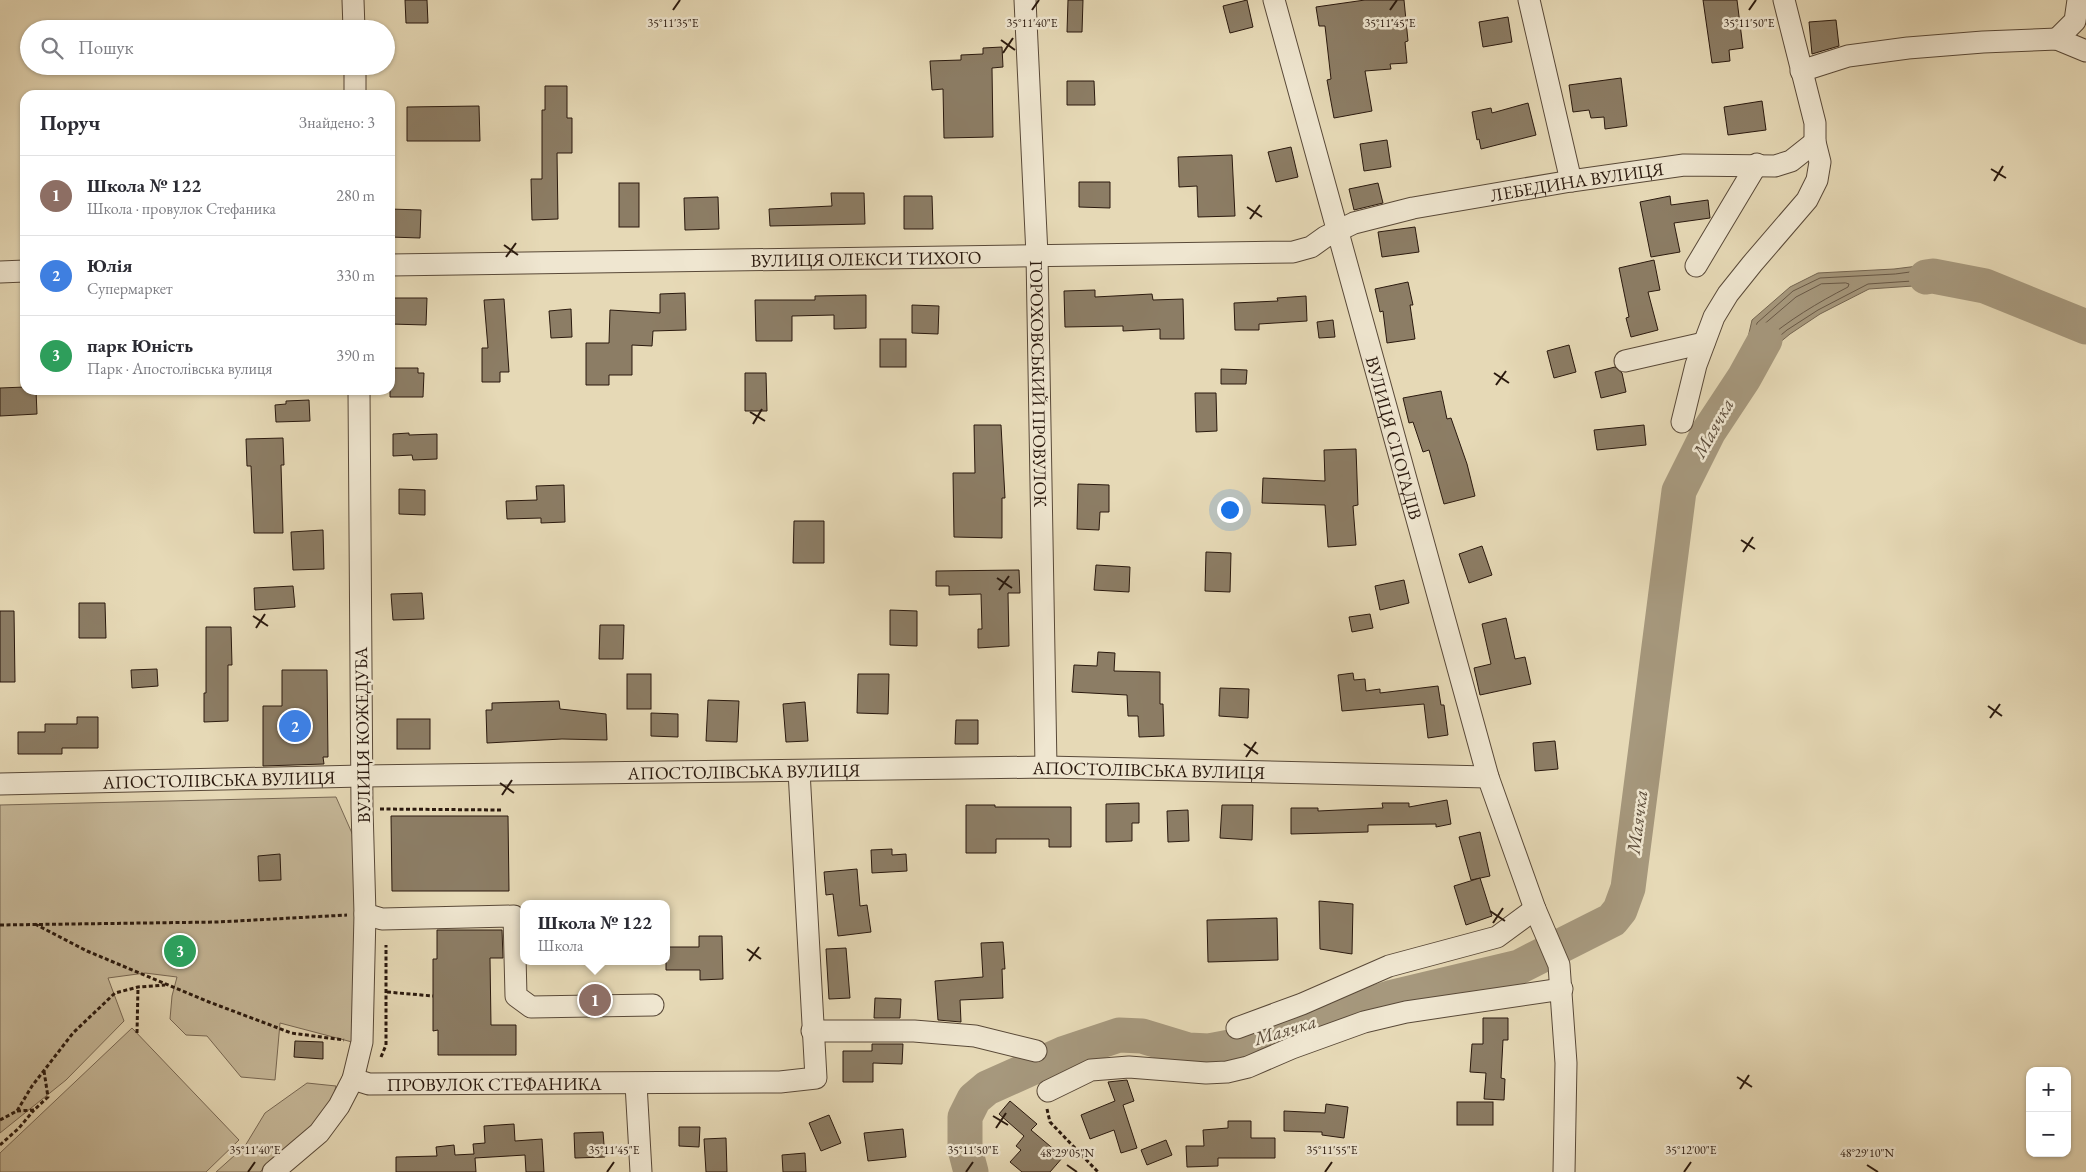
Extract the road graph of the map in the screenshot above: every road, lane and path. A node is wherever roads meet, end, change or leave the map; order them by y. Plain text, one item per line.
1 (353, 0) edge
2 (1025, 0) edge
3 (1274, 0) edge
4 (1529, 0) edge
5 (1784, 0) edge
6 (2078, 0) edge
7 (354, 20) edge
8 (2058, 40) junction
9 (2086, 51) edge
10 (1801, 71) junction
11 (354, 75) edge
12 (355, 90) edge
13 (1815, 142) junction
14 (1757, 164) junction
15 (1571, 181) junction
16 (1336, 232) junction
17 (1037, 255) junction
18 (395, 265) edge
19 (1696, 266) dead end
20 (20, 271) edge
21 (0, 272) edge
22 (1704, 342) junction
23 (1625, 361) dead end
24 (359, 395) edge
25 (1682, 422) dead end
26 (1046, 767) junction
27 (799, 770) junction
28 (362, 776) junction
29 (1488, 777) junction
30 (0, 784) edge
31 (362, 808) junction
32 (502, 810) dead end
33 (1535, 909) junction
34 (365, 914) junction
35 (35, 924) junction
36 (0, 925) edge
37 (168, 985) junction
38 (138, 987) junction
39 (1562, 989) junction
40 (387, 992) dead end
41 (434, 996) dead end
42 (653, 1005) dead end
43 (1237, 1028) dead end
44 (812, 1031) junction
45 (137, 1033) dead end
46 (362, 1042) junction
47 (1036, 1051) dead end
48 (44, 1071) junction
49 (354, 1079) junction
50 (636, 1084) junction
51 (1048, 1091) joint
52 (34, 1110) junction
53 (16, 1111) junction
54 (0, 1120) edge
55 (0, 1145) edge
56 (273, 1172) edge
57 (641, 1172) edge
58 (1098, 1172) edge
59 (1564, 1172) edge

1 - 7 street
2 - 17 street, ГОРОХОВСЬКИЙ ПРОВУЛОК
3 - 16 street, ВУЛИЦЯ СПОГАДІВ
4 - 15 street
5 - 10 street
6 - 8 street
8 - 9 street
8 - 10 street
10 - 13 street
11 - 12 street
13 - 14 street, ЛЕБЕДИНА ВУЛИЦЯ
13 - 22 street
14 - 15 street, ЛЕБЕДИНА ВУЛИЦЯ
14 - 19 street
15 - 16 street, ЛЕБЕДИНА ВУЛИЦЯ
16 - 17 street, ВУЛИЦЯ ОЛЕКСИ ТИХОГО
16 - 29 street, ВУЛИЦЯ СПОГАДІВ
17 - 18 street, ВУЛИЦЯ ОЛЕКСИ ТИХОГО
17 - 26 street, ГОРОХОВСЬКИЙ ПРОВУЛОК
20 - 21 street
22 - 23 street
22 - 25 street
24 - 28 street, ВУЛИЦЯ КОЖЕДУБА
26 - 27 street, АПОСТОЛІВСЬКА ВУЛИЦЯ
26 - 29 street, АПОСТОЛІВСЬКА ВУЛИЦЯ
27 - 28 street, АПОСТОЛІВСЬКА ВУЛИЦЯ
27 - 44 street, ПРОВУЛОК СТЕФАНИКА
28 - 30 street, АПОСТОЛІВСЬКА ВУЛИЦЯ
28 - 31 street, ВУЛИЦЯ КОЖЕДУБА
29 - 33 street, ВУЛИЦЯ СПОГАДІВ
31 - 32 path
31 - 34 street, ВУЛИЦЯ КОЖЕДУБА
33 - 39 street, ВУЛИЦЯ СПОГАДІВ
33 - 43 street
34 - 35 path
34 - 42 street
34 - 46 street, ВУЛИЦЯ КОЖЕДУБА
35 - 36 path
35 - 37 path
37 - 38 path
37 - 46 path
38 - 45 path
38 - 48 path
39 - 51 street
39 - 59 street, ВУЛИЦЯ СПОГАДІВ
40 - 41 path
44 - 47 street
44 - 50 street, ПРОВУЛОК СТЕФАНИКА
46 - 49 street, ВУЛИЦЯ КОЖЕДУБА
48 - 52 path
48 - 53 path
49 - 50 street, ПРОВУЛОК СТЕФАНИКА
49 - 56 street, ВУЛИЦЯ КОЖЕДУБА
50 - 57 street
51 - 58 path
52 - 53 path
52 - 55 path
53 - 54 path

